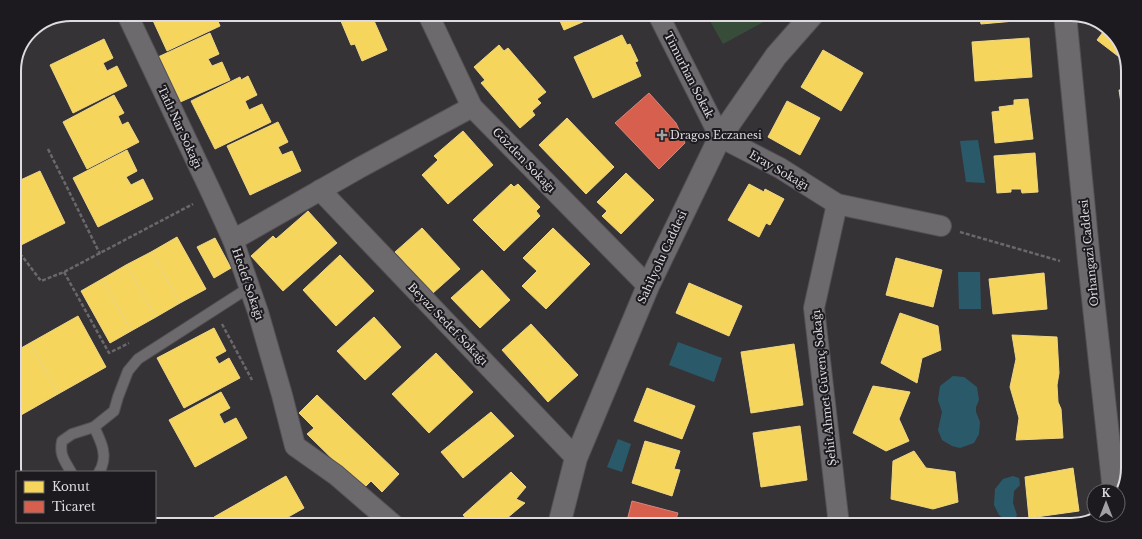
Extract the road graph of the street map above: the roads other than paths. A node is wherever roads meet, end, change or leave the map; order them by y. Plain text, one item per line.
1 (130, 21) edge
2 (431, 21) edge
3 (662, 21) edge
4 (807, 21) edge
5 (1066, 21) edge
6 (472, 107) junction
7 (720, 137) junction
8 (320, 190) junction
9 (837, 204) junction
10 (940, 226) road end
11 (233, 240) junction
12 (648, 286) junction
13 (250, 287) junction
14 (94, 427) junction
15 (576, 458) junction
16 (70, 471) edge
17 (99, 471) edge
18 (1113, 483) edge
19 (386, 518) edge
20 (561, 518) edge
21 (838, 518) edge

1 - 11 street, Tatlı Nar Sokağı
2 - 6 street, Gözden Sokağı
3 - 7 street, Timurhan Sokak
4 - 7 street, Sahilyolu Caddesi
5 - 18 street, Orhangazi Caddesi
6 - 8 street, Hedef Sokağı
6 - 12 street, Gözden Sokağı
7 - 9 street, Eray Sokağı
7 - 12 street, Sahilyolu Caddesi
8 - 11 street, Hedef Sokağı
8 - 15 street, Beyaz Sedef Sokağı
9 - 10 street
9 - 21 street, Şehit Ahmet Güvenç Sokağı
11 - 13 street, Hedef Sokağı
12 - 15 street, Sahilyolu Caddesi
13 - 14 lane
13 - 19 street, Hedef Sokağı
14 - 16 lane
14 - 17 lane
15 - 20 street, Sahilyolu Caddesi

